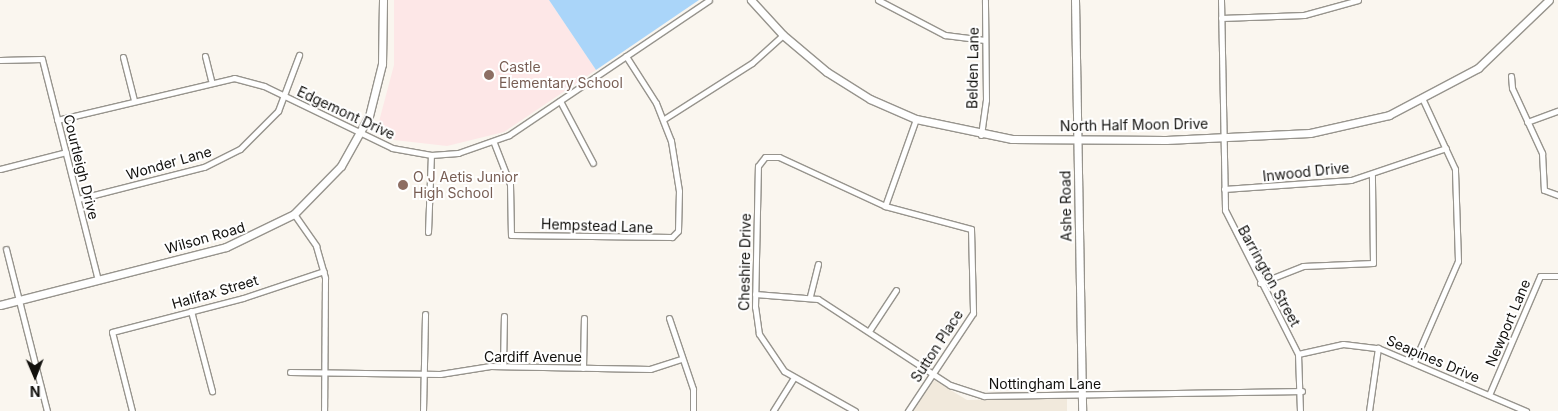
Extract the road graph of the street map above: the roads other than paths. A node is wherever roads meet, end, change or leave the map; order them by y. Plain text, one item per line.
1 (384, 0) edge
2 (709, 0) edge
3 (751, 0) edge
4 (878, 0) edge
5 (985, 0) edge
6 (1075, 0) edge
7 (1220, 0) edge
8 (1358, 0) edge
9 (1550, 0) edge
10 (1221, 18) junction
11 (782, 36) junction
12 (985, 40) junction
13 (298, 55) dead end
14 (205, 56) dead end
15 (626, 56) junction
16 (123, 57) dead end
17 (0, 60) edge
18 (1511, 76) dead end
19 (211, 80) junction
20 (286, 97) junction
21 (134, 100) junction
22 (1423, 100) junction
23 (560, 101) junction
24 (1558, 112) edge
25 (664, 119) junction
26 (916, 119) junction
27 (57, 120) junction
28 (1527, 122) junction
29 (361, 134) junction
30 (981, 135) junction
31 (1223, 136) junction
32 (1077, 139) junction
33 (494, 143) junction
34 (1446, 148) junction
35 (66, 152) junction
36 (431, 155) junction
37 (594, 163) dead end
38 (0, 168) edge
39 (1372, 175) junction
40 (1224, 189) junction
41 (1558, 195) edge
42 (78, 199) junction
43 (886, 206) junction
44 (294, 214) junction
45 (428, 232) dead end
46 (6, 249) dead end
47 (818, 264) dead end
48 (324, 271) junction
49 (1558, 276) edge
50 (98, 280) junction
51 (1260, 283) junction
52 (896, 290) dead end
53 (755, 294) junction
54 (810, 296) junction
55 (19, 301) junction
56 (0, 306) edge
57 (191, 311) junction
58 (425, 314) dead end
59 (504, 316) dead end
60 (584, 318) dead end
61 (668, 318) dead end
62 (869, 331) junction
63 (1378, 348) junction
64 (1298, 354) junction
65 (681, 359) junction
66 (1414, 362) junction
67 (503, 366) junction
68 (583, 368) junction
69 (323, 370) junction
70 (290, 372) dead end
71 (423, 374) junction
72 (933, 374) junction
73 (793, 379) junction
74 (212, 391) dead end
75 (1302, 391) junction
76 (1082, 395) junction
77 (1489, 395) junction
78 (47, 411) edge
79 (132, 411) edge
80 (324, 411) edge
81 (423, 411) edge
82 (693, 411) edge
83 (773, 411) edge
84 (855, 411) edge
85 (908, 411) edge
86 (1082, 411) edge
87 (1300, 411) edge
88 (1369, 411) edge
89 (1526, 411) edge

1 - 29 street, Wilson Road
2 - 15 street, Edgemont Drive
3 - 11 street, North Half Moon Drive
4 - 12 street
5 - 12 street, Belden Lane
6 - 32 street, Ashe Road
7 - 10 street, Barrington Street
8 - 10 street
9 - 22 street, North Half Moon Drive
10 - 31 street, Barrington Street
11 - 25 street
11 - 26 street, North Half Moon Drive
12 - 30 street, Belden Lane
13 - 20 street, Wonder Lane
14 - 19 street
15 - 23 street, Edgemont Drive
15 - 25 street, Hempstead Lane
16 - 21 street
17 - 27 street, Courtleigh Drive
18 - 28 street
19 - 20 street, Edgemont Drive
19 - 21 street, Edgemont Drive
20 - 29 street, Edgemont Drive
20 - 42 street, Wonder Lane
21 - 27 street, Edgemont Drive
22 - 31 street, North Half Moon Drive
22 - 34 street
23 - 33 street, Edgemont Drive
23 - 37 street
24 - 28 street
25 - 33 street, Hempstead Lane
26 - 30 street, North Half Moon Drive
26 - 43 street
27 - 35 street, Courtleigh Drive
28 - 41 street
29 - 36 street, Edgemont Drive
29 - 44 street, Wilson Road
30 - 32 street, North Half Moon Drive
31 - 32 street, North Half Moon Drive
31 - 40 street, Barrington Street
32 - 76 street, Ashe Road
33 - 36 street, Edgemont Drive
34 - 39 street, Inwood Drive
34 - 66 street
35 - 38 street
35 - 42 street, Courtleigh Drive
36 - 45 street
39 - 40 street, Inwood Drive
39 - 51 street
40 - 51 street, Barrington Street
42 - 50 street, Courtleigh Drive
43 - 53 street, Cheshire Drive
43 - 72 street, Sutton Place
44 - 48 street
44 - 50 street, Wilson Road
46 - 55 street
47 - 54 street
48 - 57 street, Halifax Street
48 - 69 street
49 - 77 street, Newport Lane
50 - 55 street, Wilson Road
51 - 64 street, Barrington Street
52 - 62 street
53 - 54 street, Nottingham Lane
53 - 73 street, Cheshire Drive
54 - 62 street, Nottingham Lane
55 - 56 street, Wilson Road
55 - 78 street
57 - 74 street
57 - 79 street, Halifax Street
58 - 71 street
59 - 67 street
60 - 68 street
61 - 65 street
62 - 72 street, Nottingham Lane
63 - 64 street, Seapines Drive
63 - 66 street, Seapines Drive
63 - 88 street
64 - 75 street, Barrington Street
65 - 68 street, Cardiff Avenue
65 - 82 street
66 - 77 street, Seapines Drive
67 - 68 street, Cardiff Avenue
67 - 71 street, Cardiff Avenue
69 - 70 street, Cardiff Avenue
69 - 71 street, Cardiff Avenue
69 - 80 street
71 - 81 street
72 - 76 street, Nottingham Lane
72 - 85 street, Sutton Place
73 - 83 street
73 - 84 street, Cheshire Drive
75 - 76 street, Nottingham Lane
75 - 87 street, Barrington Street
76 - 86 street, Ashe Road
77 - 89 street, Seapines Drive

